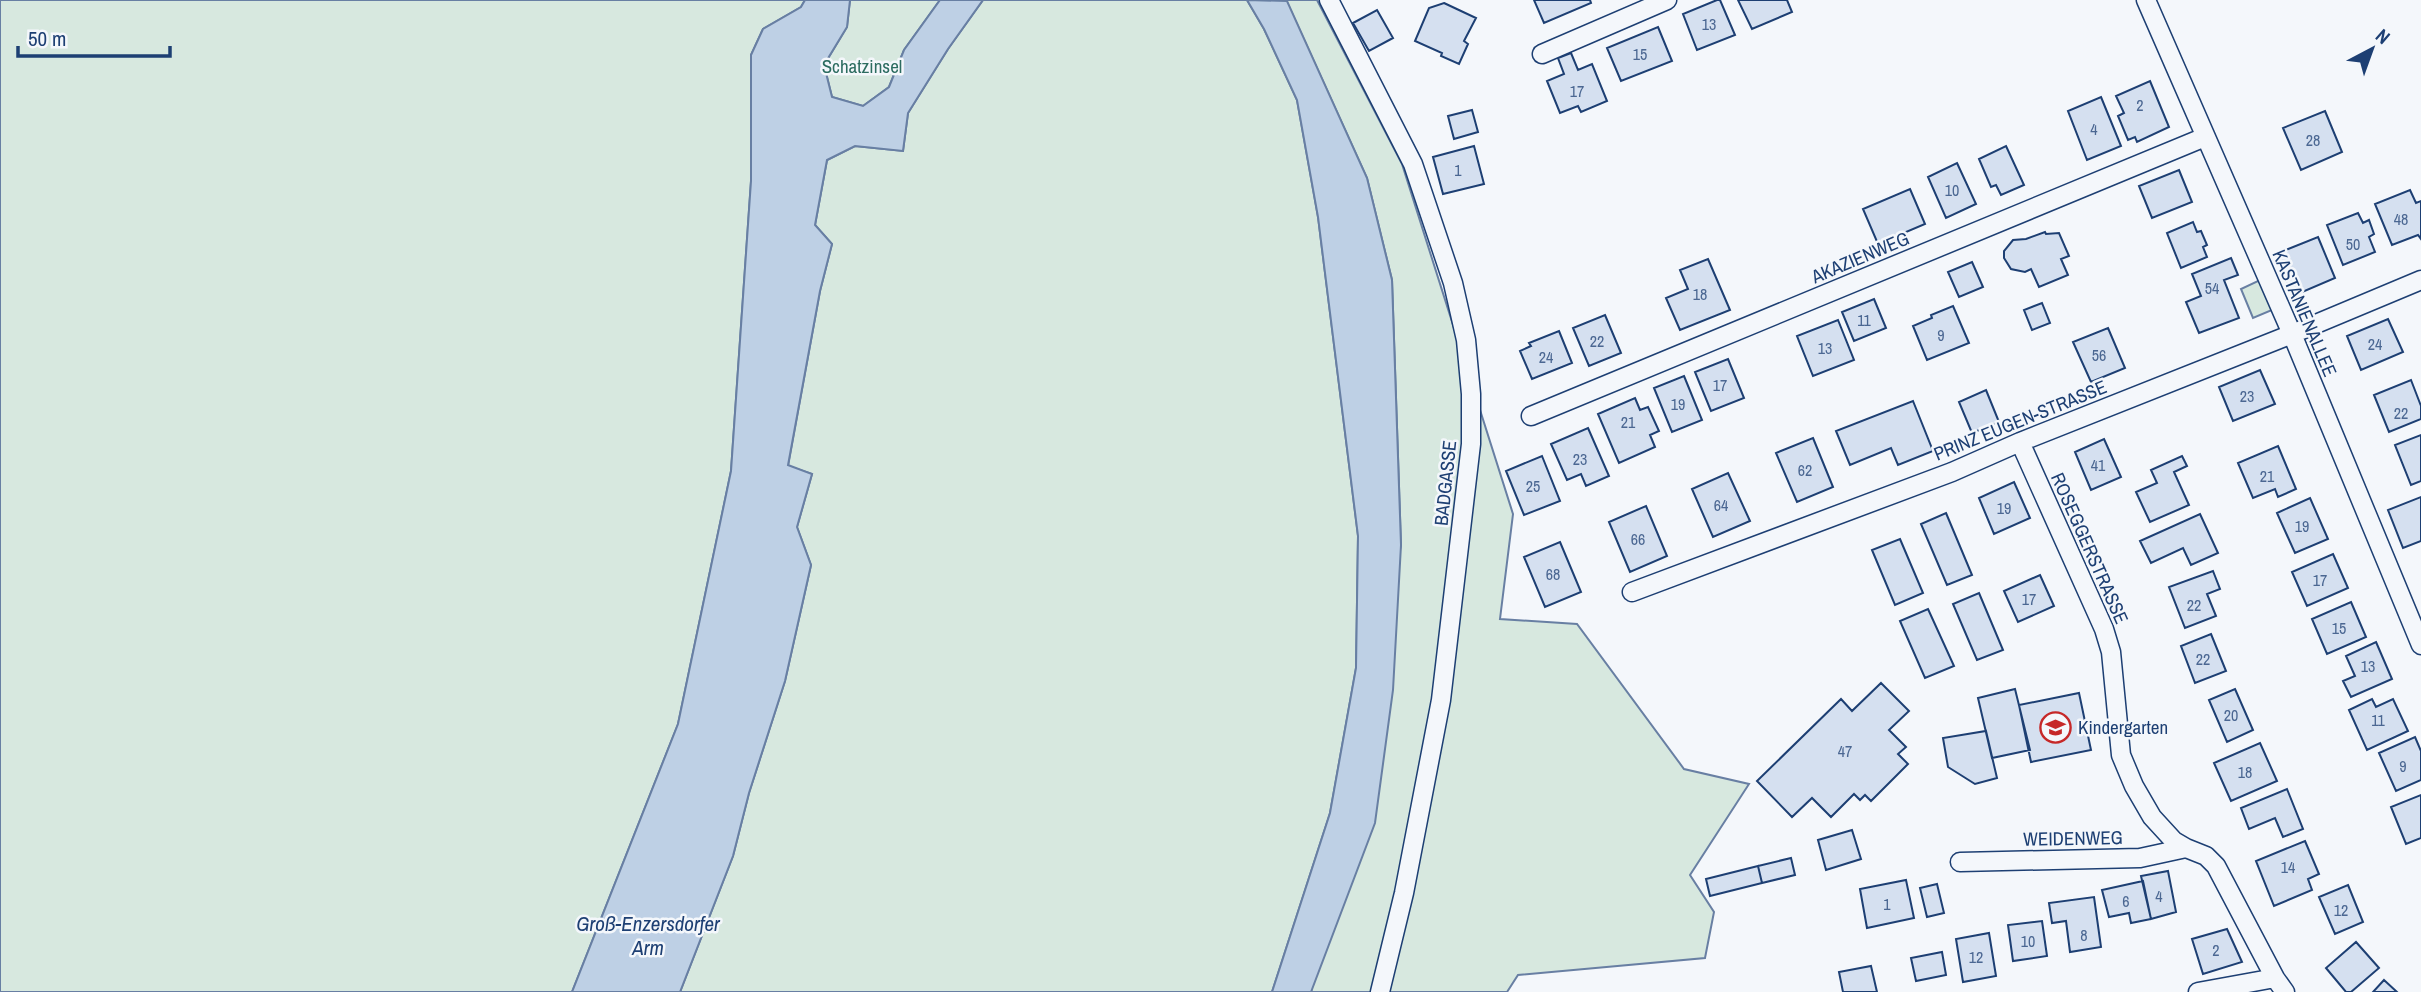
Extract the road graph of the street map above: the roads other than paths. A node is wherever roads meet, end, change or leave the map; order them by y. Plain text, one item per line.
1 (1668, 0) edge
2 (2146, 0) edge
3 (1335, 2) edge
4 (1542, 54) dead end
5 (2205, 137) junction
6 (2421, 280) edge
7 (2292, 334) junction
8 (1531, 416) dead end
9 (2020, 442) junction
10 (1632, 592) dead end
11 (2421, 645) edge
12 (2186, 849) junction
13 (1960, 862) dead end
14 (2280, 985) edge
15 (1380, 992) edge
16 (2198, 992) edge

1 - 4 street
2 - 5 street, KASTANIENALLEE
3 - 15 street, BADGASSE
5 - 7 street, KASTANIENALLEE
5 - 8 street, AKAZIENWEG
6 - 7 street, PRINZ EUGEN-STRASSE
7 - 9 street, PRINZ EUGEN-STRASSE
7 - 11 street, KASTANIENALLEE
9 - 10 street, PRINZ EUGEN-STRASSE
9 - 12 street, ROSEGGERSTRASSE
12 - 13 street, WEIDENWEG
12 - 14 street, ROSEGGERSTRASSE
14 - 16 street

